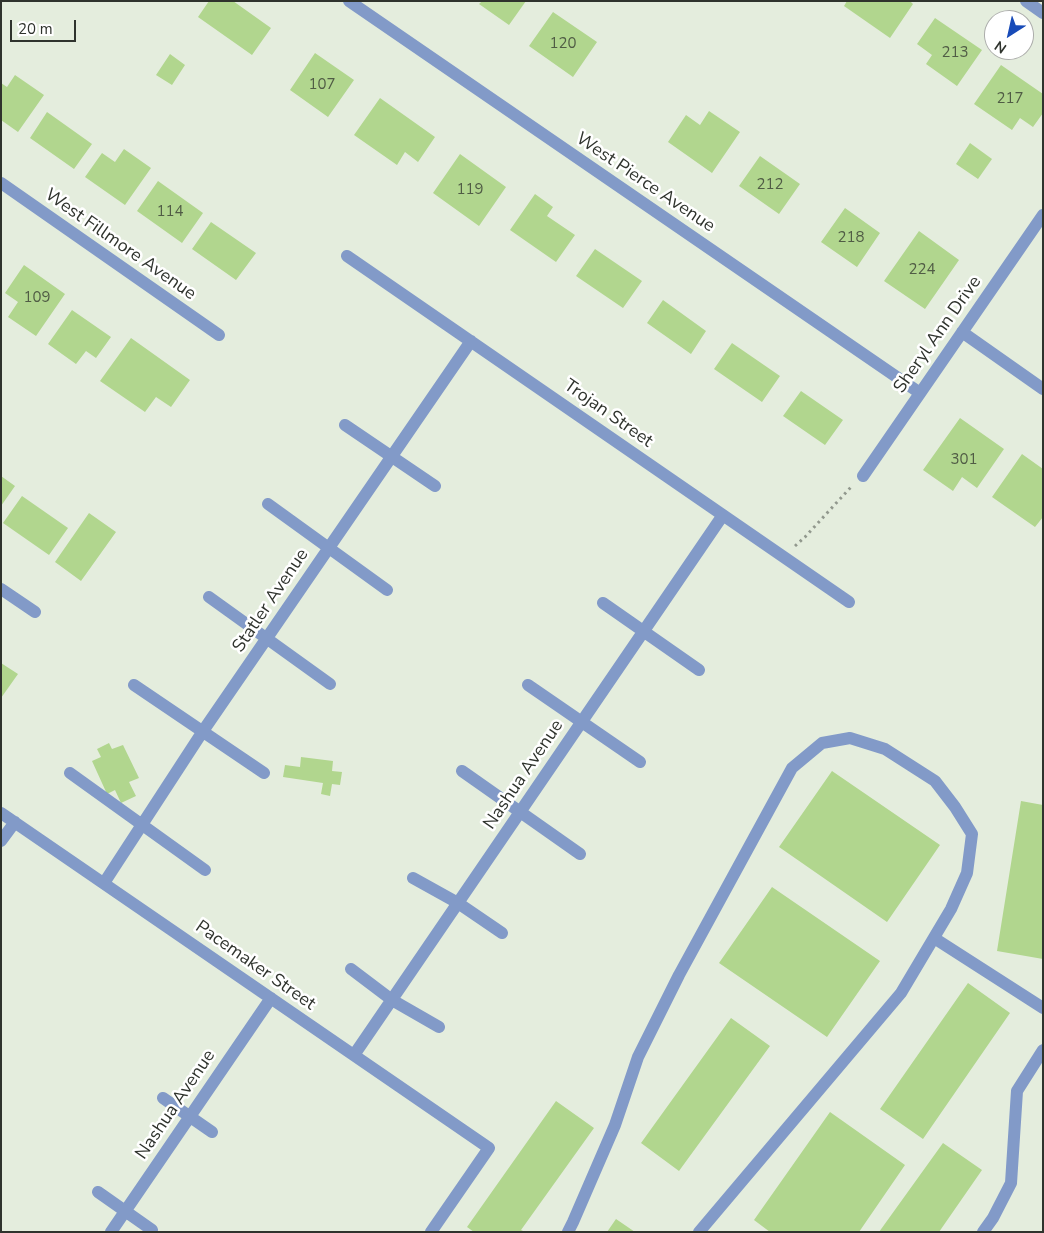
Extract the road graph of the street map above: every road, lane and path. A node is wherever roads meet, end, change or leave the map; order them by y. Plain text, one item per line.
1 (349, 1) edge
2 (1026, 1) edge
3 (1043, 13) edge
4 (1, 184) edge
5 (1043, 215) edge
6 (347, 256) dead end
7 (962, 332) junction
8 (219, 335) dead end
9 (471, 341) junction
10 (1043, 388) edge
11 (920, 393) junction
12 (345, 425) dead end
13 (392, 456) junction
14 (863, 476) joint
15 (436, 486) dead end
16 (268, 504) dead end
17 (724, 515) junction
18 (329, 548) junction
19 (787, 559) junction
20 (1, 589) edge
21 (387, 590) dead end
22 (209, 597) dead end
23 (849, 602) dead end
24 (603, 603) dead end
25 (35, 612) dead end
26 (644, 632) junction
27 (267, 639) junction
28 (699, 670) dead end
29 (330, 684) dead end
30 (134, 685) dead end
31 (528, 685) dead end
32 (582, 722) junction
33 (203, 732) junction
34 (640, 762) dead end
35 (462, 771) dead end
36 (70, 773) dead end
37 (264, 773) dead end
38 (520, 812) junction
39 (1, 813) edge
40 (14, 822) junction
41 (142, 824) junction
42 (1, 841) edge
43 (580, 854) dead end
44 (206, 870) dead end
45 (414, 878) dead end
46 (104, 883) junction
47 (458, 902) junction
48 (502, 933) dead end
49 (934, 938) junction
50 (351, 969) dead end
51 (271, 998) junction
52 (392, 1000) junction
53 (1043, 1008) edge
54 (439, 1027) dead end
55 (1043, 1050) edge
56 (354, 1055) junction
57 (163, 1098) dead end
58 (190, 1116) junction
59 (212, 1132) dead end
60 (98, 1192) dead end
61 (125, 1211) junction
62 (152, 1230) dead end
63 (704, 1230) edge
64 (110, 1232) edge
65 (431, 1232) edge
66 (568, 1232) edge
67 (983, 1232) edge

1 - 11 street, West Pierce Avenue
2 - 3 street
4 - 8 street, West Fillmore Avenue
5 - 7 street, Sheryl Ann Drive
6 - 9 street, Trojan Street
7 - 10 street
7 - 11 street, Sheryl Ann Drive
9 - 13 street, Statler Avenue
9 - 17 street, Trojan Street
11 - 14 street, Sheryl Ann Drive
12 - 13 street
13 - 15 street
13 - 18 street, Statler Avenue
14 - 19 path
16 - 18 street
17 - 19 street, Trojan Street
17 - 26 street, Nashua Avenue
18 - 21 street
18 - 27 street, Statler Avenue
19 - 23 street, Trojan Street
20 - 25 street
22 - 27 street
24 - 26 street
26 - 28 street
26 - 32 street, Nashua Avenue
27 - 29 street
27 - 33 street, Statler Avenue
30 - 33 street
31 - 32 street
32 - 34 street
32 - 38 street, Nashua Avenue
33 - 37 street
33 - 41 street, Statler Avenue
35 - 38 street
36 - 41 street
38 - 43 street
38 - 47 street, Nashua Avenue
39 - 40 street, Pacemaker Street
40 - 42 street
40 - 46 street, Pacemaker Street
41 - 44 street
41 - 46 street, Statler Avenue
45 - 47 street
46 - 51 street, Pacemaker Street
47 - 48 street
47 - 52 street, Nashua Avenue
49 - 53 street
49 - 63 street
49 - 66 street
50 - 52 street
51 - 56 street, Pacemaker Street
51 - 58 street, Nashua Avenue
52 - 54 street
52 - 56 street, Nashua Avenue
55 - 67 street
56 - 65 street, Pacemaker Street
57 - 58 street
58 - 59 street
58 - 61 street, Nashua Avenue
60 - 61 street
61 - 62 street
61 - 64 street, Nashua Avenue

